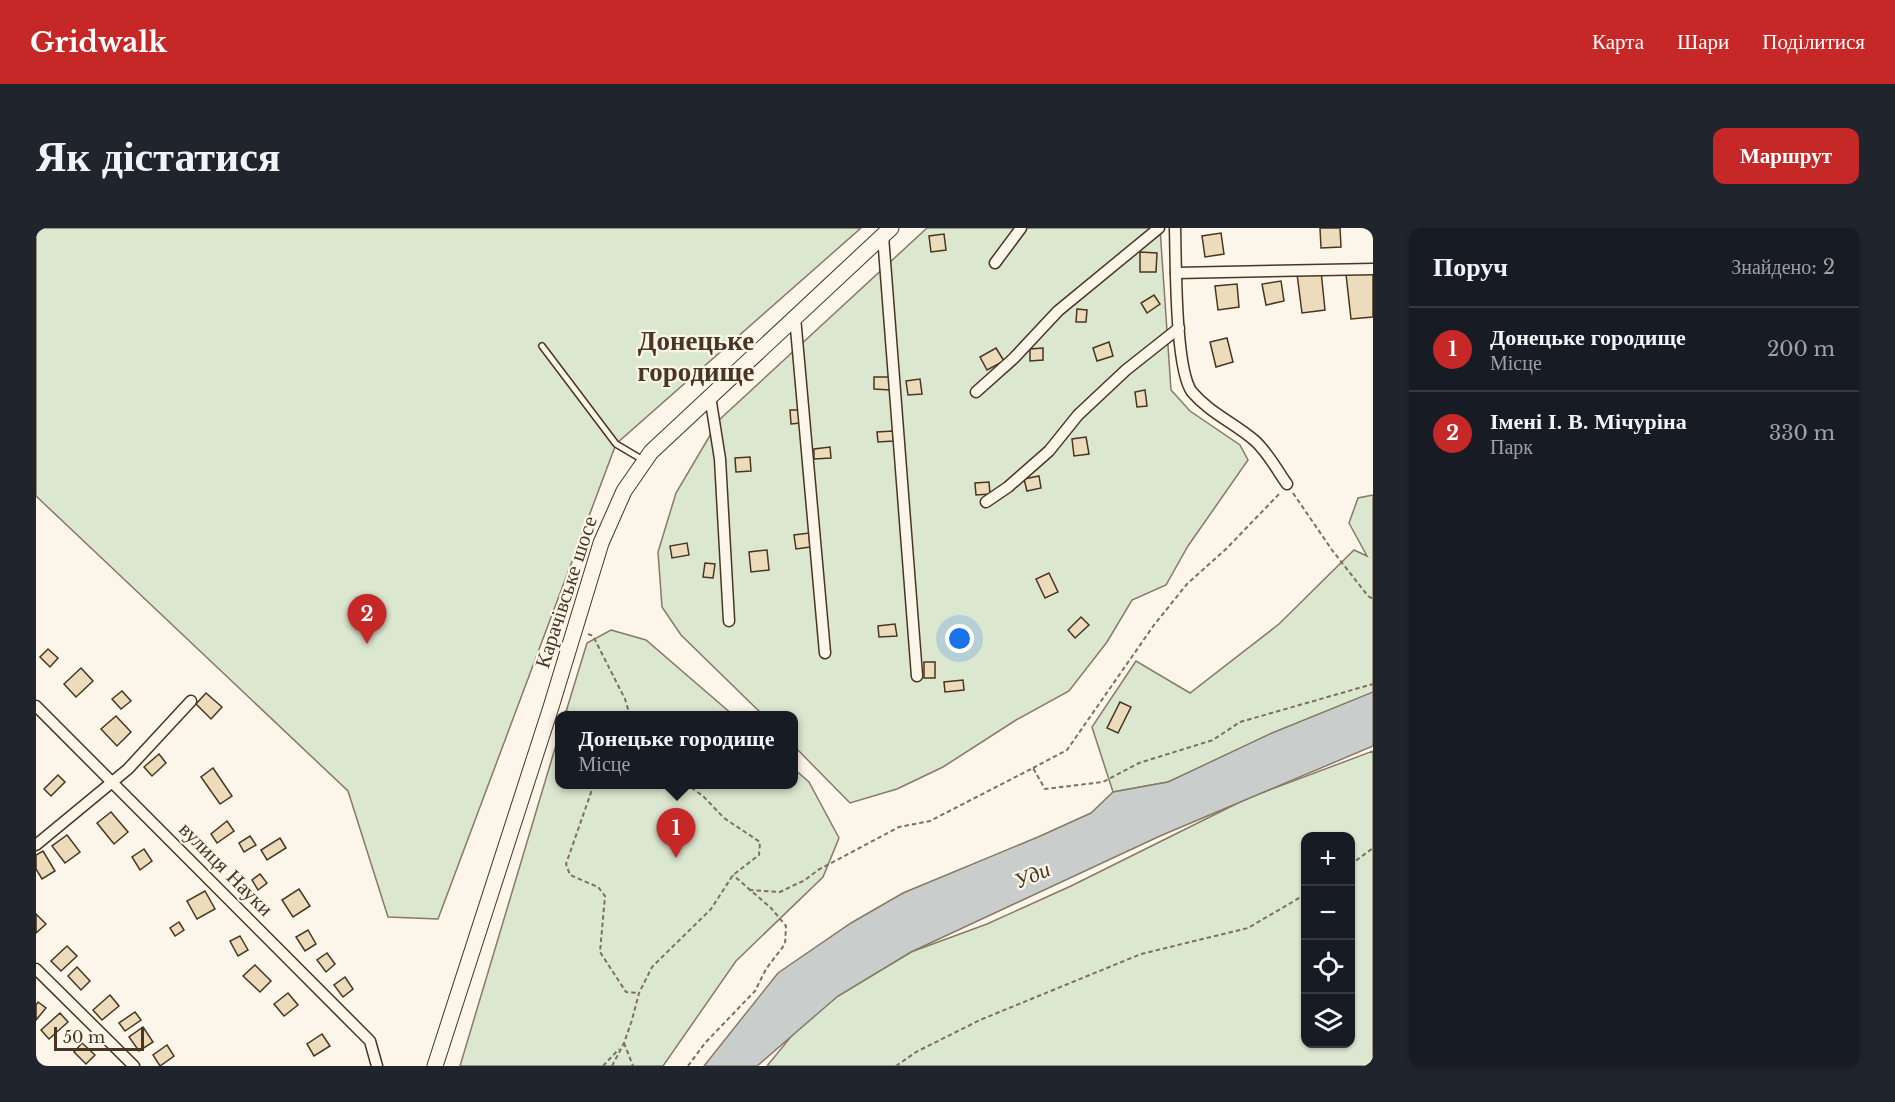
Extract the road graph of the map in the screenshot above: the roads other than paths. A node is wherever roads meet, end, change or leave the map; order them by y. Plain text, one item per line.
1 (1021, 228) edge
2 (1159, 228) edge
3 (1175, 228) edge
4 (887, 232) edge
5 (995, 263) dead end
6 (1373, 268) edge
7 (1176, 273) junction
8 (795, 317) junction
9 (1179, 328) junction
10 (542, 346) dead end
11 (976, 392) dead end
12 (710, 396) junction
13 (644, 461) junction
14 (1287, 484) road end
15 (986, 502) dead end
16 (729, 621) dead end
17 (825, 653) dead end
18 (917, 676) dead end
19 (191, 701) dead end
20 (36, 706) edge
21 (112, 782) junction
22 (36, 845) edge
23 (36, 969) edge
24 (134, 1066) edge
25 (377, 1066) edge
26 (435, 1066) edge

1 - 5 street
2 - 11 street
3 - 7 street
4 - 8 main road, Карачівське шосе
4 - 18 street
6 - 7 street
7 - 9 street
8 - 12 main road, Карачівське шосе
8 - 17 street
9 - 14 street
9 - 15 street
10 - 13 lane
12 - 13 main road, Карачівське шосе
12 - 16 street
13 - 26 main road, Карачівське шосе
19 - 21 street
20 - 21 street, вулиця Науки
21 - 22 street
21 - 25 street, вулиця Науки
23 - 24 street

